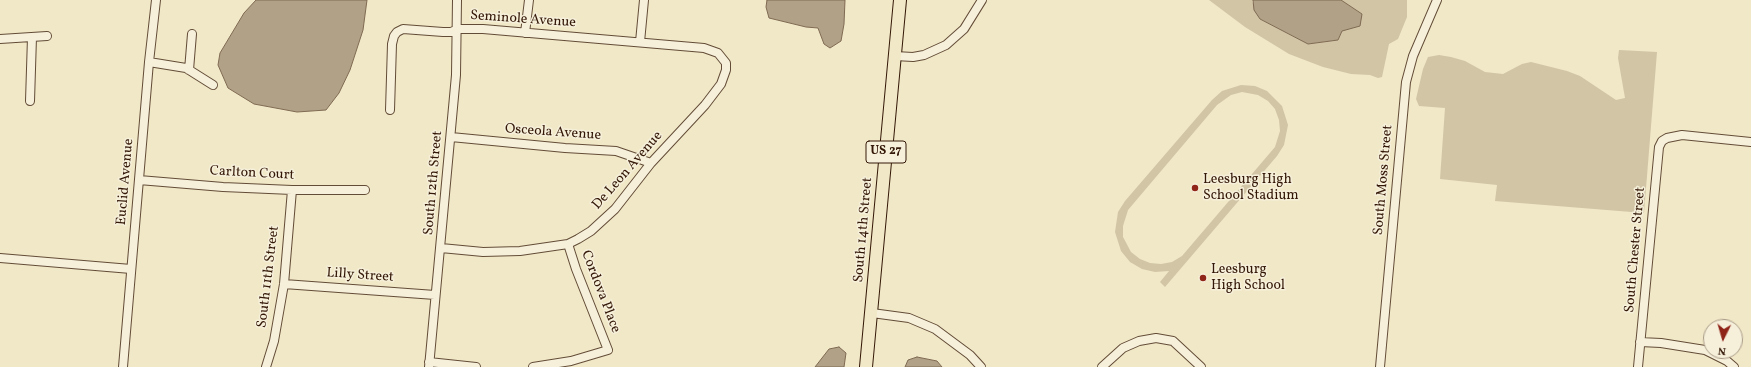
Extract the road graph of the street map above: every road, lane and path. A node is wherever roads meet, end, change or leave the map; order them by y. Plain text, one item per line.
1 (156, 0) edge
2 (457, 0) edge
3 (528, 0) edge
4 (644, 0) edge
5 (900, 0) edge
6 (982, 0) edge
7 (1437, 0) edge
8 (458, 29) junction
9 (525, 33) junction
10 (192, 34) dead end
11 (47, 36) dead end
12 (32, 37) junction
13 (0, 39) edge
14 (640, 42) junction
15 (703, 48) joint
16 (894, 56) junction
17 (149, 62) junction
18 (189, 70) junction
19 (213, 85) dead end
20 (30, 101) dead end
21 (390, 110) dead end
22 (451, 137) junction
23 (1751, 142) edge
24 (651, 163) junction
25 (139, 180) junction
26 (292, 190) junction
27 (365, 190) dead end
28 (568, 244) junction
29 (441, 248) junction
30 (0, 258) edge
31 (132, 269) junction
32 (284, 284) junction
33 (435, 295) junction
34 (872, 313) junction
35 (1640, 342) junction
36 (429, 365) edge
37 (123, 367) edge
38 (266, 367) edge
39 (476, 367) edge
40 (533, 367) edge
41 (866, 367) edge
42 (981, 367) edge
43 (1102, 367) edge
44 (1201, 367) edge
45 (1380, 367) edge
46 (1638, 367) edge
47 (1734, 367) edge

1 - 17 street, Euclid Avenue
2 - 8 street, South 12th Street
3 - 9 street
4 - 14 street
5 - 16 highway, South 14th Street / US 27
6 - 16 street
7 - 45 street, South Moss Street
8 - 9 street, Seminole Avenue
8 - 21 street, Seminole Avenue
8 - 22 street, South 12th Street
9 - 14 street, Seminole Avenue
10 - 18 street
11 - 12 street
12 - 13 street
12 - 20 street
14 - 15 street, Seminole Avenue
15 - 24 street, De Leon Avenue
16 - 34 highway, South 14th Street / US 27
17 - 18 street
17 - 25 street, Euclid Avenue
18 - 19 street
22 - 24 street, Osceola Avenue
22 - 29 street, South 12th Street
23 - 35 street, South Chester Street
24 - 28 street, De Leon Avenue
25 - 26 street, Carlton Court
25 - 31 street, Euclid Avenue
26 - 27 street, Carlton Court
26 - 32 street, South 11th Street
28 - 29 street, De Leon Avenue
28 - 40 street, Cordova Place
29 - 33 street, South 12th Street
30 - 31 street
31 - 37 street, Euclid Avenue
32 - 33 street, Lilly Street
32 - 38 street, South 11th Street
33 - 36 street, South 12th Street
34 - 41 highway, South 14th Street / US 27
34 - 42 street
35 - 46 street, South Chester Street
35 - 47 street
36 - 39 street
43 - 44 street

